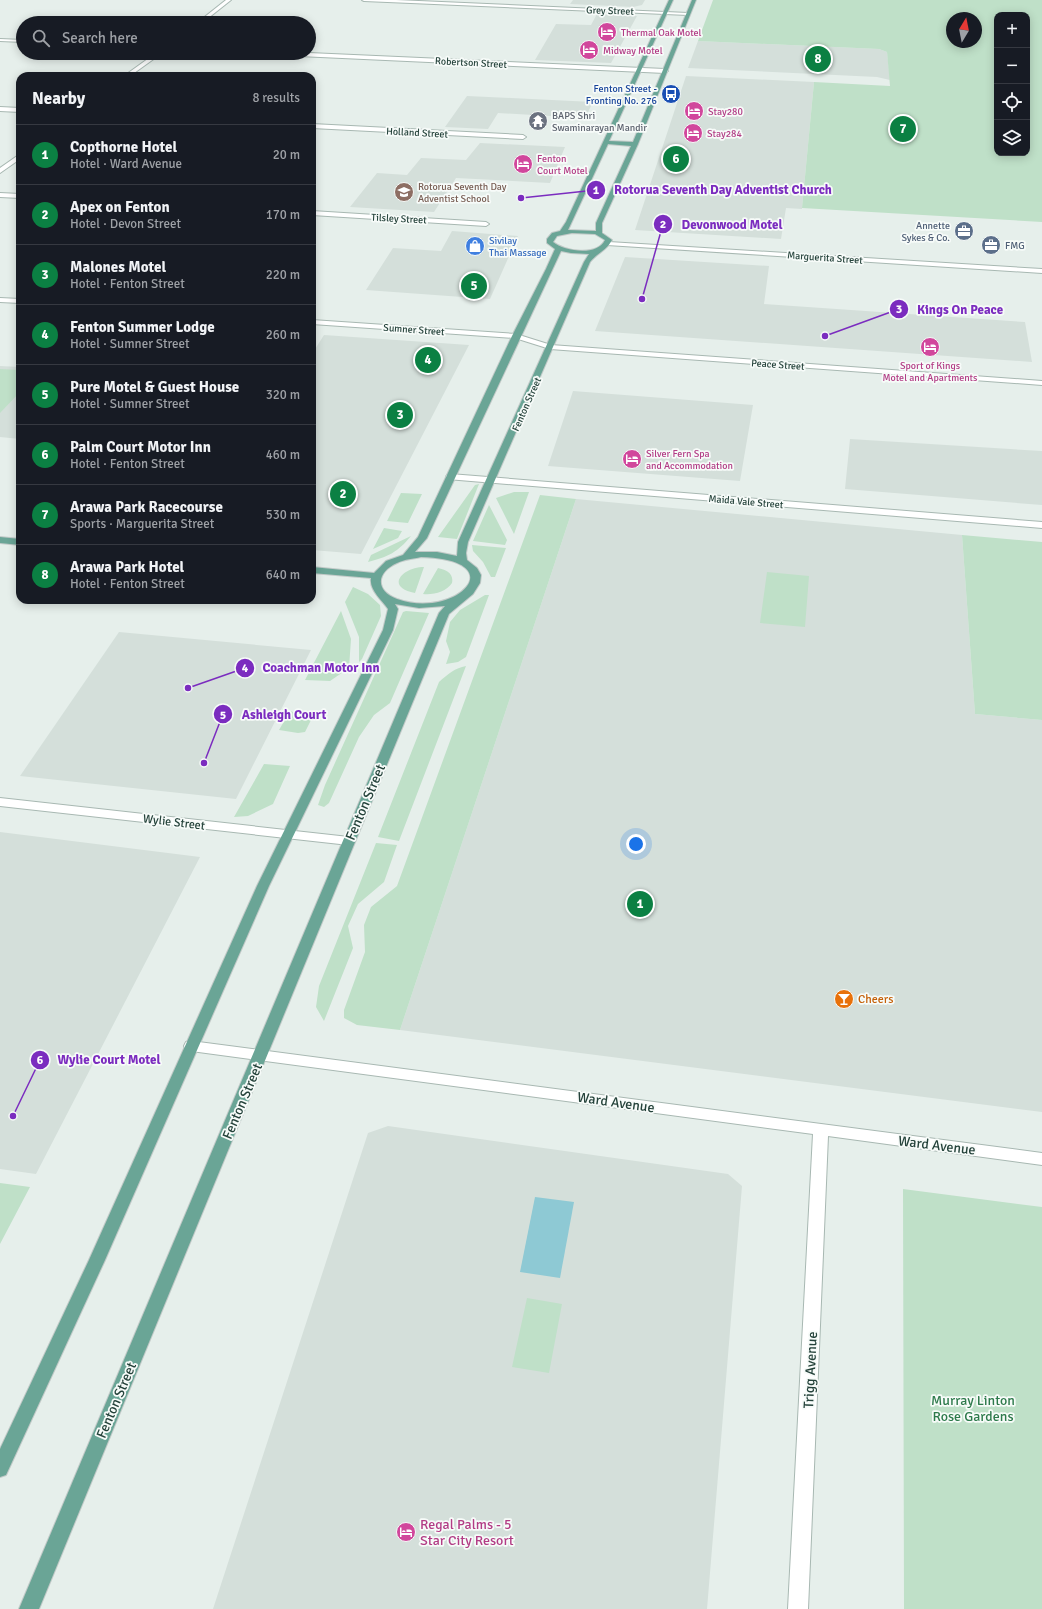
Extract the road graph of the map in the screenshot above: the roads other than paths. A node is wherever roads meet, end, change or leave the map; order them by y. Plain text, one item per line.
1 (229, 0) edge
2 (364, 0) edge
3 (671, 0) edge
4 (694, 0) edge
5 (665, 13) junction
6 (688, 14) junction
7 (208, 16) edge
8 (0, 40) edge
9 (16, 41) edge
10 (316, 55) edge
11 (149, 60) edge
12 (638, 70) junction
13 (665, 71) junction
14 (133, 72) edge
15 (0, 109) edge
16 (16, 110) edge
17 (316, 126) edge
18 (523, 138) dead end
19 (605, 142) junction
20 (635, 144) junction
21 (16, 159) edge
22 (0, 171) edge
23 (0, 195) edge
24 (16, 196) edge
25 (316, 213) edge
26 (486, 224) dead end
27 (562, 232) junction
28 (599, 234) junction
29 (609, 244) junction
30 (558, 249) junction
31 (599, 250) junction
32 (1042, 271) edge
33 (0, 300) edge
34 (16, 301) edge
35 (316, 322) edge
36 (516, 336) junction
37 (550, 347) junction
38 (1042, 383) edge
39 (450, 477) junction
40 (492, 480) junction
41 (1042, 525) edge
42 (0, 540) edge
43 (16, 542) edge
44 (407, 556) junction
45 (463, 562) junction
46 (316, 570) edge
47 (376, 576) junction
48 (384, 596) junction
49 (460, 598) junction
50 (0, 802) edge
51 (290, 834) junction
52 (349, 841) junction
53 (191, 1046) junction
54 (261, 1055) junction
55 (821, 1130) junction
56 (1042, 1159) edge
57 (0, 1469) edge
58 (29, 1609) edge
59 (798, 1609) edge

1 - 7 street
2 - 5 street, Grey Street
3 - 5 main road
4 - 6 main road
5 - 6 street, Grey Street
5 - 12 main road
6 - 13 main road
8 - 9 street
10 - 12 street, Robertson Street
11 - 14 street
12 - 13 street, Robertson Street
12 - 19 main road
13 - 20 main road
15 - 16 street
17 - 18 street, Holland Street
19 - 20 main road
19 - 27 main road
20 - 28 main road
21 - 22 street
23 - 24 street
25 - 26 street, Tilsley Street
27 - 28 main road
27 - 30 main road
28 - 29 main road
29 - 31 main road
29 - 32 street, Marguerita Street
30 - 31 main road
30 - 36 main road
31 - 37 main road, Fenton Street
33 - 34 street
35 - 36 street, Sumner Street
36 - 37 street, Peace Street
36 - 39 main road
37 - 38 street, Peace Street
37 - 40 main road, Fenton Street
39 - 40 street, Maida Vale Street
39 - 44 main road
40 - 41 street, Maida Vale Street
40 - 45 main road, Fenton Street
42 - 43 main road
44 - 45 main road
44 - 47 main road
45 - 49 main road, Fenton Street
46 - 47 main road
47 - 48 main road
48 - 49 main road
48 - 51 main road
49 - 52 main road, Fenton Street
50 - 51 street, Wylie Street
51 - 52 street, Wylie Street
51 - 53 main road
52 - 54 main road, Fenton Street
53 - 54 street, Ward Avenue
53 - 57 main road
54 - 55 street, Ward Avenue
54 - 58 main road, Fenton Street
55 - 56 street, Ward Avenue
55 - 59 street, Trigg Avenue

